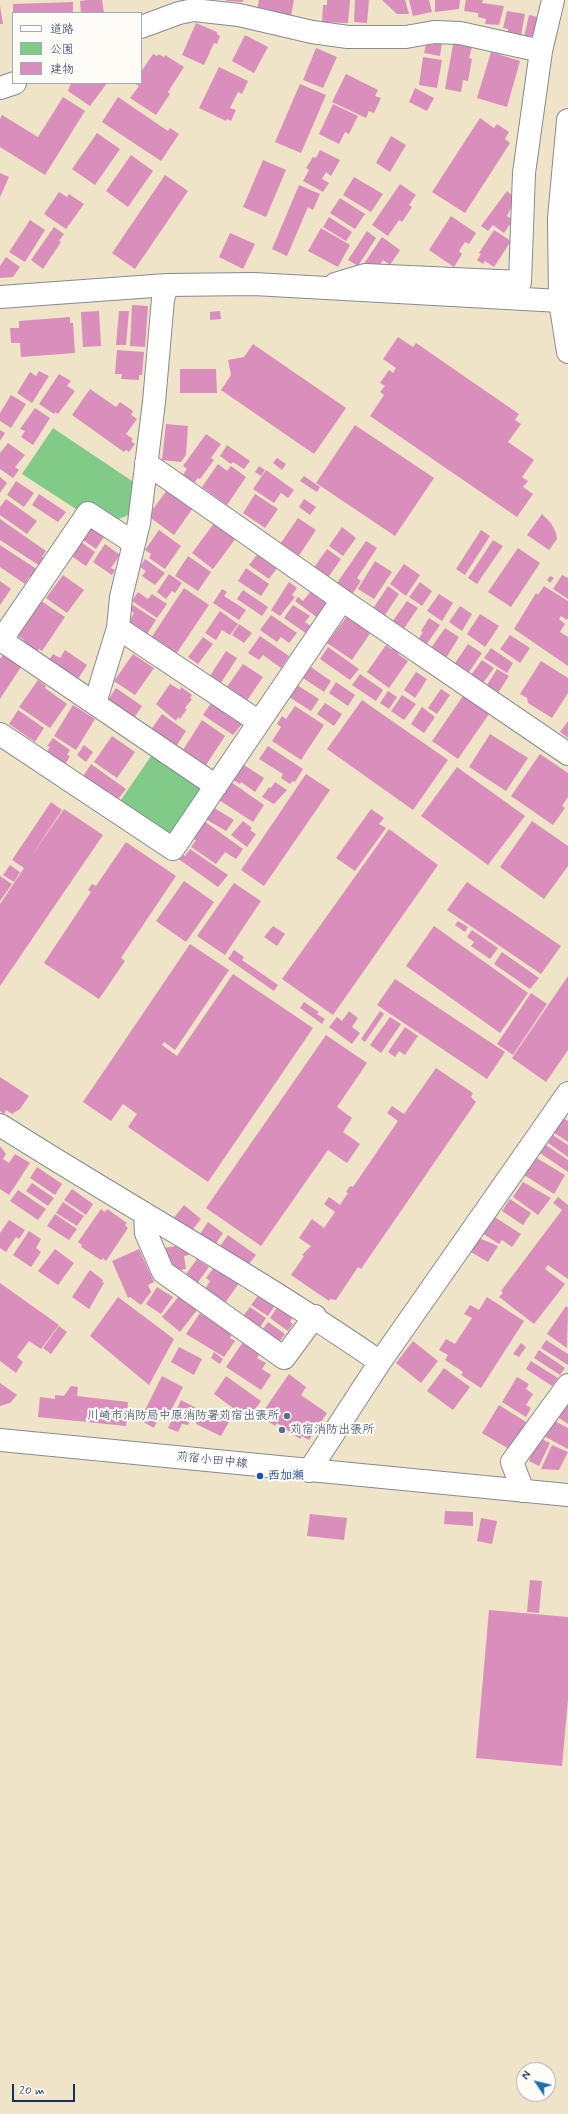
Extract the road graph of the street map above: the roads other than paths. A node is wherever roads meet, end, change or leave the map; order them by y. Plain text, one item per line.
1 (553, 0) edge
2 (142, 27) edge
3 (541, 51) junction
4 (12, 84) edge
5 (0, 88) edge
6 (568, 120) edge
7 (166, 285) junction
8 (323, 288) junction
9 (0, 298) edge
10 (560, 301) junction
11 (568, 352) edge
12 (146, 463) junction
13 (134, 543) junction
14 (342, 600) junction
15 (118, 628) junction
16 (0, 641) edge
17 (95, 704) junction
18 (259, 722) junction
19 (0, 734) edge
20 (568, 754) edge
21 (216, 786) junction
22 (568, 1093) edge
23 (0, 1125) edge
24 (145, 1214) junction
25 (315, 1316) junction
26 (380, 1362) junction
27 (568, 1385) edge
28 (0, 1440) edge
29 (309, 1471) junction
30 (523, 1491) junction
31 (568, 1495) edge

1 - 3 street
2 - 3 street
3 - 8 street
4 - 5 street
6 - 10 street
7 - 8 street
7 - 9 street
7 - 12 street
8 - 10 street
10 - 11 street
12 - 13 street
12 - 14 street
13 - 15 street
13 - 16 street
14 - 18 street
14 - 20 street
15 - 17 street
15 - 18 street
16 - 17 street
17 - 21 street
18 - 21 street
19 - 21 street
22 - 26 street
23 - 24 street
24 - 25 street
24 - 25 street
25 - 26 street
26 - 29 street
27 - 30 street
28 - 29 street, 苅宿小田中線
29 - 30 street, 苅宿小田中線
30 - 31 street, 苅宿小田中線

